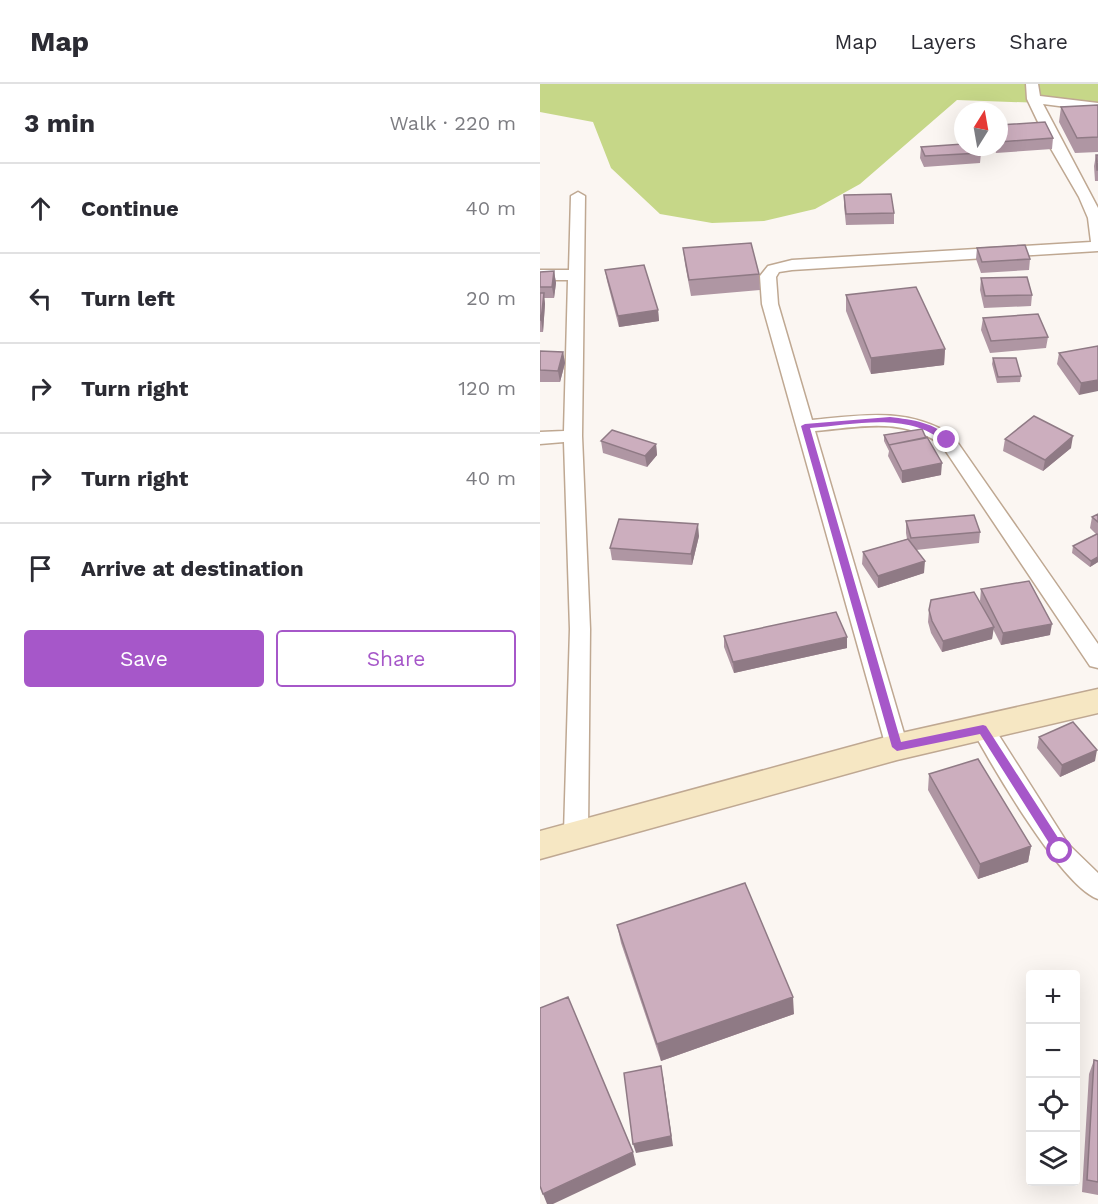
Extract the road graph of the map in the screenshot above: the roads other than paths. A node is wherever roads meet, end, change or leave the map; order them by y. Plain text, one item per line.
1 (1033, 91) edge
2 (1098, 107) edge
3 (578, 196) dead end
4 (1098, 241) edge
5 (1098, 246) edge
6 (540, 275) edge
7 (578, 275) junction
8 (805, 426) junction
9 (573, 436) junction
10 (540, 438) edge
11 (1098, 660) edge
12 (1098, 701) edge
13 (983, 729) junction
14 (897, 747) junction
15 (576, 833) junction
16 (540, 844) edge
17 (1098, 889) edge

1 - 2 street
1 - 4 street
3 - 7 street
5 - 8 street
6 - 7 street
7 - 9 street
8 - 11 street
8 - 14 street
9 - 10 street
9 - 15 street
12 - 13 main road
13 - 14 main road
13 - 17 street
14 - 15 main road
15 - 16 main road

